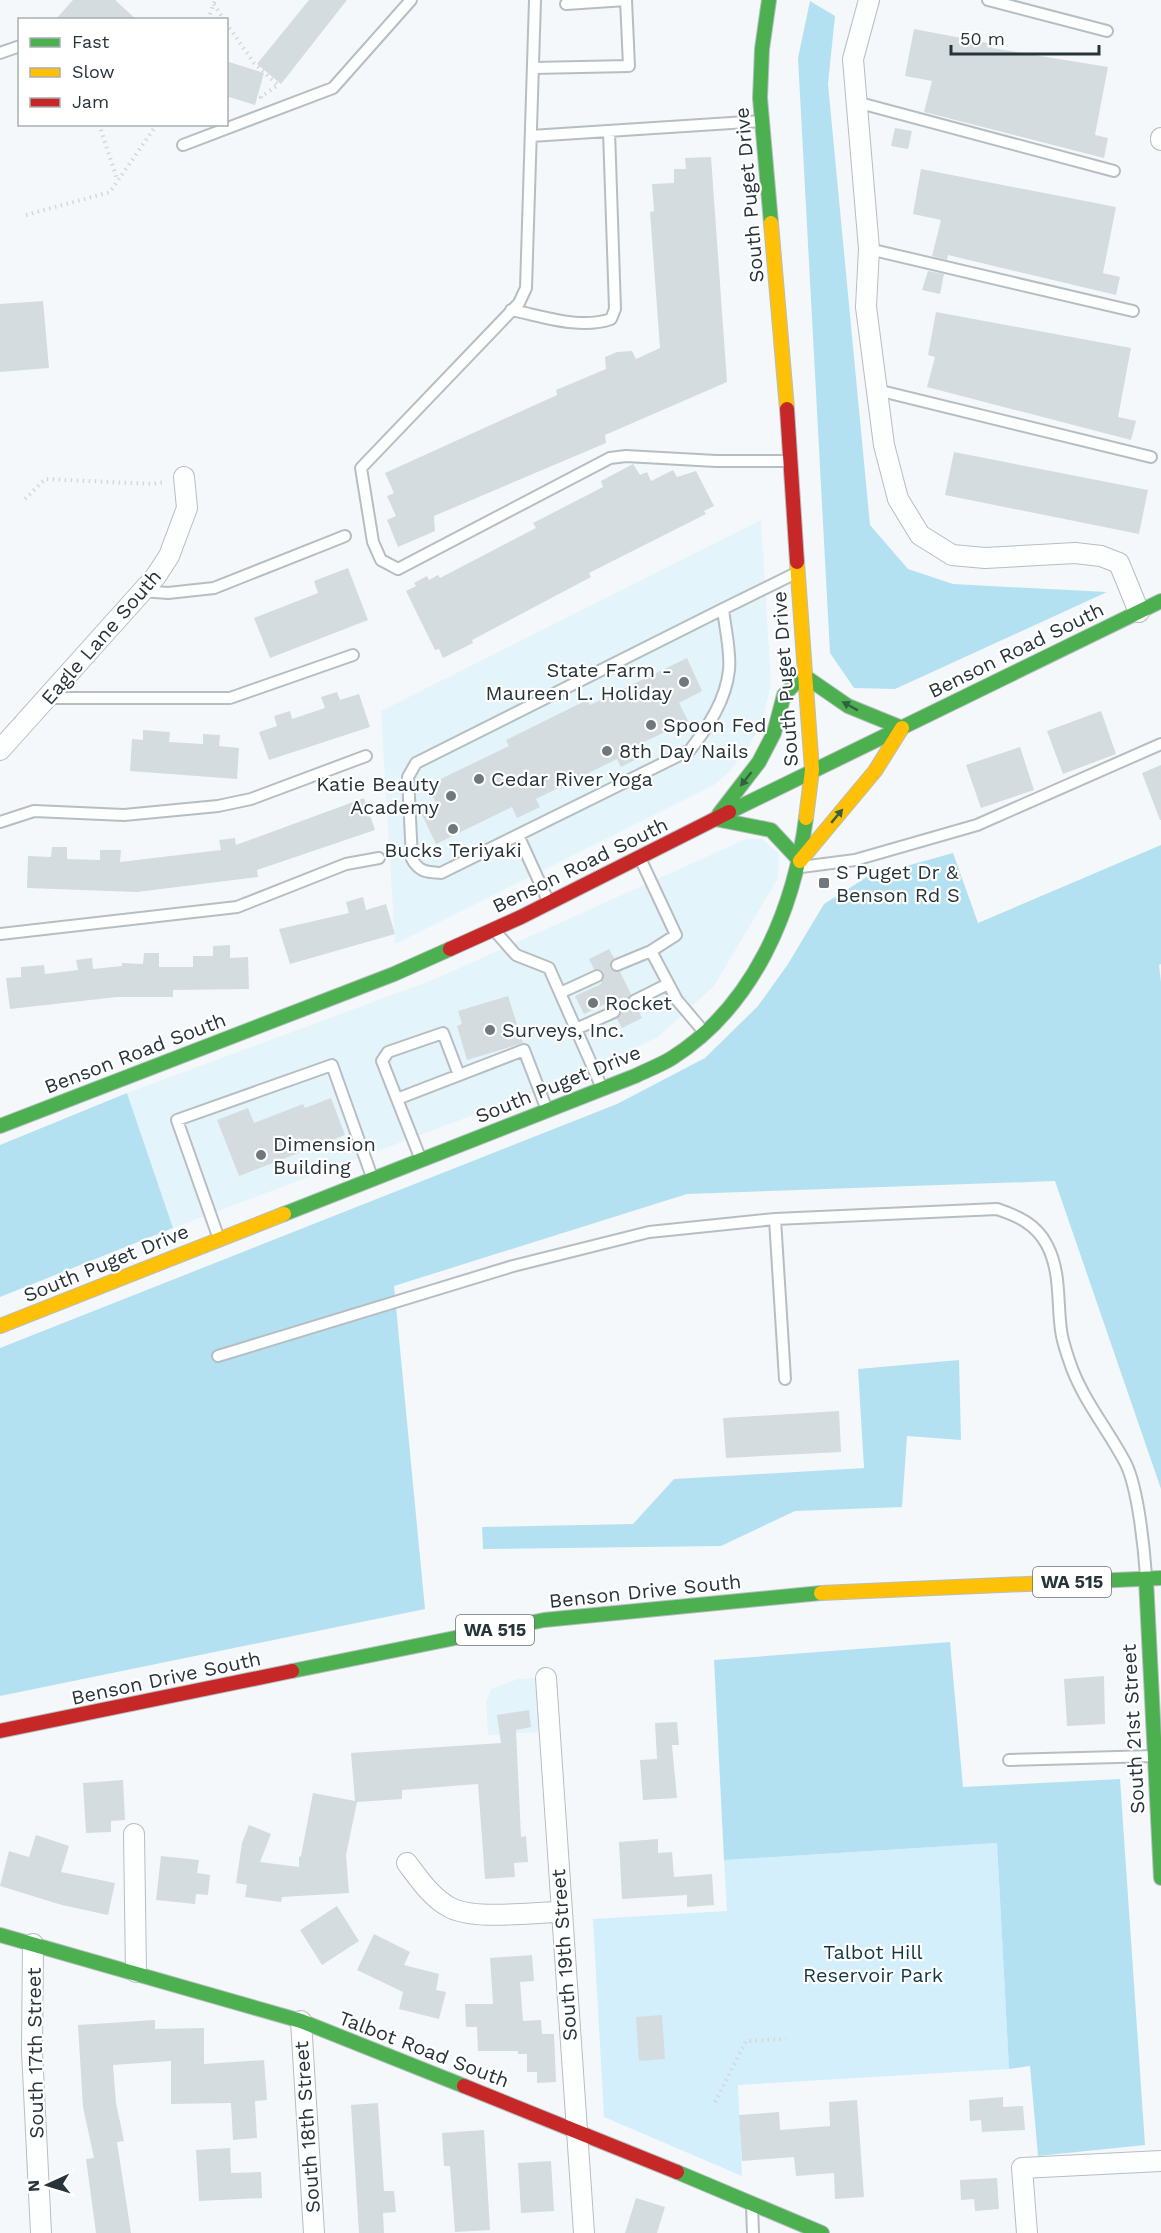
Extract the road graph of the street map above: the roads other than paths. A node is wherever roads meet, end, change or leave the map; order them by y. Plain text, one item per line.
1 (411, 0) edge
2 (535, 0) edge
3 (769, 0) edge
4 (869, 0) edge
5 (988, 0) edge
6 (566, 4) dead end
7 (1107, 30) dead end
8 (18, 47) edge
9 (0, 53) edge
10 (533, 68) junction
11 (856, 102) junction
12 (762, 121) junction
13 (609, 131) junction
14 (531, 136) junction
15 (183, 145) dead end
16 (1114, 171) dead end
17 (869, 249) junction
18 (511, 310) junction
19 (1133, 311) dead end
20 (877, 390) junction
21 (1151, 457) dead end
22 (789, 461) junction
23 (184, 477) road end
24 (345, 536) dead end
25 (797, 573) junction
26 (142, 591) junction
27 (1161, 601) edge
28 (723, 609) junction
29 (1139, 612) junction
30 (353, 655) dead end
31 (803, 675) junction
32 (48, 698) junction
33 (902, 728) junction
34 (1161, 744) edge
35 (0, 750) edge
36 (366, 756) dead end
37 (812, 770) junction
38 (715, 819) junction
39 (0, 822) edge
40 (518, 835) junction
41 (379, 858) dead end
42 (639, 858) junction
43 (799, 864) junction
44 (549, 903) junction
45 (494, 929) junction
46 (0, 934) edge
47 (651, 951) junction
48 (617, 965) dead end
49 (597, 976) dead end
50 (668, 984) junction
51 (560, 993) junction
52 (634, 1001) dead end
53 (614, 1012) dead end
54 (576, 1029) junction
55 (704, 1032) junction
56 (459, 1075) junction
57 (602, 1088) junction
58 (397, 1099) junction
59 (547, 1110) junction
60 (0, 1126) edge
61 (422, 1160) junction
62 (373, 1179) junction
63 (775, 1219) junction
64 (219, 1240) junction
65 (0, 1326) edge
66 (218, 1356) dead end
67 (785, 1379) dead end
68 (1161, 1578) edge
69 (1146, 1579) junction
70 (546, 1678) dead end
71 (0, 1731) edge
72 (1154, 1756) junction
73 (1010, 1760) dead end
74 (1158, 1781) edge
75 (134, 1834) dead end
76 (407, 1863) dead end
77 (1161, 1878) edge
78 (561, 1912) junction
79 (0, 1935) edge
80 (33, 1944) junction
81 (136, 1972) junction
82 (301, 2021) junction
83 (576, 2130) junction
84 (1161, 2161) edge
85 (752, 2203) junction
86 (41, 2233) edge
87 (314, 2233) edge
88 (584, 2233) edge
89 (753, 2233) edge
90 (822, 2233) edge
91 (1027, 2233) edge

1 - 15 lane
2 - 10 lane
3 - 12 street, South Puget Drive
4 - 11 street
5 - 7 lane
6 - 10 lane
8 - 9 lane
10 - 14 lane
11 - 16 lane
11 - 17 street
12 - 13 lane
12 - 22 street, South Puget Drive
13 - 14 lane
13 - 18 lane
14 - 18 lane
17 - 19 lane
17 - 20 street
18 - 22 lane
20 - 21 lane
20 - 29 street
22 - 25 street, South Puget Drive
23 - 26 street, Eagle Lane South
24 - 26 lane
25 - 28 lane
25 - 31 street, South Puget Drive
26 - 32 street, Eagle Lane South
27 - 29 street, Benson Road South
28 - 40 lane
28 - 40 lane
29 - 33 street, Benson Road South
30 - 32 lane
33 -> 31 street
31 - 37 street, South Puget Drive
31 -> 38 street
32 - 35 street, Eagle Lane South
33 - 37 street, Benson Road South
43 -> 33 street
34 - 43 lane
36 - 39 lane
37 - 38 street, Benson Road South
37 - 43 street, South Puget Drive
38 - 42 street, Benson Road South
38 - 43 street
40 - 44 lane
41 - 46 lane
42 - 44 street, Benson Road South
42 - 47 lane
43 - 55 street, South Puget Drive
44 - 45 street, Benson Road South
45 - 51 lane
45 - 60 street, Benson Road South
47 - 48 lane
47 - 50 lane
49 - 51 lane
50 - 52 lane
50 - 55 lane
51 - 54 lane
53 - 54 lane
54 - 57 lane
55 - 57 street, South Puget Drive
56 - 58 lane
56 - 58 lane
56 - 59 lane
57 - 59 street, South Puget Drive
58 - 61 lane
59 - 61 street, South Puget Drive
61 - 62 street, South Puget Drive
62 - 64 street, South Puget Drive
62 - 64 lane
63 - 66 lane
63 - 67 lane
63 - 69 lane
64 - 65 street, South Puget Drive
68 - 69 street, Benson Drive South / WA 515
69 - 71 street, Benson Drive South / WA 515
69 - 72 street, South 21st Street
70 - 78 street, South 19th Street
72 - 73 lane
72 - 74 street, South 21st Street
74 - 77 street, South 21st Street
75 - 81 street
76 - 78 street
78 - 83 street, South 19th Street
79 - 80 street, Talbot Road South
80 - 81 street, Talbot Road South
80 - 86 street, South 17th Street
81 - 82 street, Talbot Road South
82 - 83 street, Talbot Road South
82 - 87 street, South 18th Street
83 - 85 street, Talbot Road South
83 - 88 street, South 19th Street
84 - 91 street
85 - 89 lane
85 - 90 street, Talbot Road South

